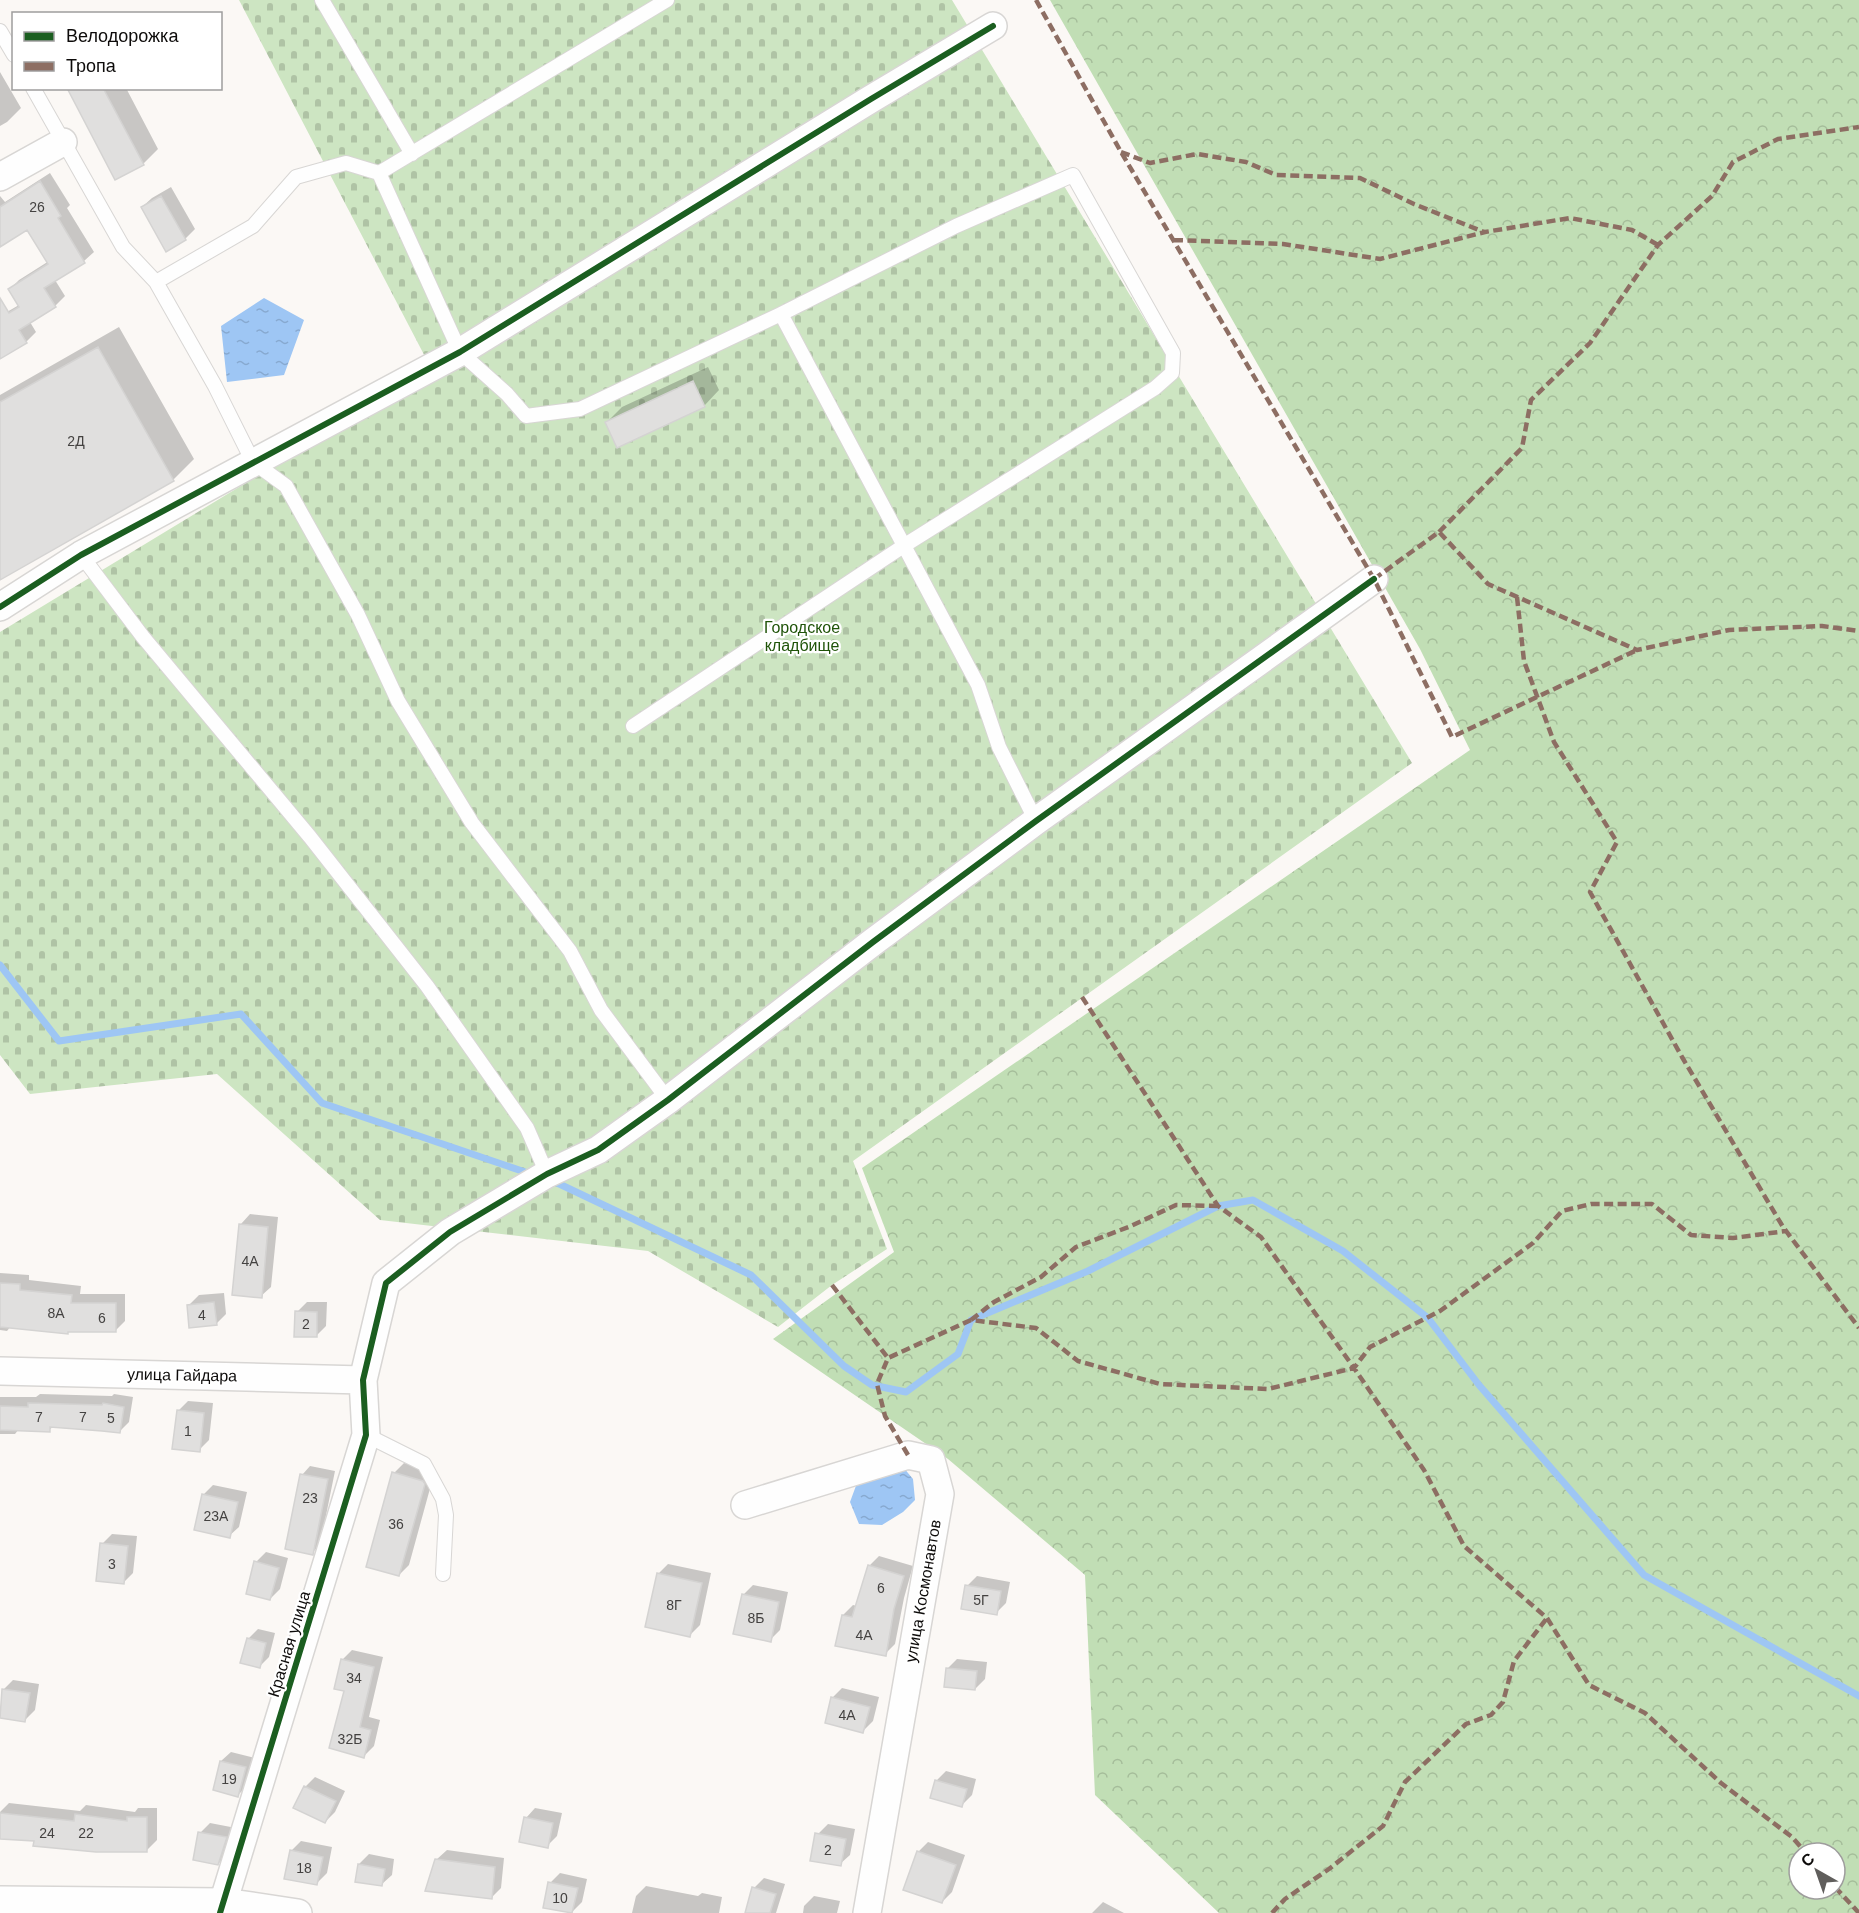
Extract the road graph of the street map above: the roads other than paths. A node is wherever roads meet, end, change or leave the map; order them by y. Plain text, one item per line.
1 (322, 0) edge
2 (667, 0) edge
3 (993, 26) dead end
4 (0, 32) edge
5 (12, 52) edge
6 (34, 90) edge
7 (63, 142) junction
8 (412, 154) junction
9 (379, 173) junction
10 (0, 177) edge
11 (156, 282) junction
12 (781, 314) junction
13 (460, 352) junction
14 (253, 462) junction
15 (905, 545) junction
16 (81, 555) junction
17 (1374, 579) dead end
18 (0, 607) edge
19 (633, 726) dead end
20 (1036, 821) junction
21 (668, 1100) junction
22 (547, 1174) junction
23 (0, 1371) edge
24 (363, 1380) junction
25 (366, 1435) junction
26 (745, 1505) dead end
27 (443, 1574) dead end
28 (0, 1900) edge
29 (222, 1908) edge
30 (298, 1913) edge
31 (867, 1913) edge

1 - 8 lane
2 - 8 lane
3 - 13 street
4 - 5 lane
6 - 7 lane
7 - 10 street
7 - 11 lane
8 - 9 lane
9 - 11 lane
9 - 13 lane
11 - 14 lane
12 - 13 lane
12 - 15 lane
12 - 15 lane
13 - 14 street
14 - 16 street
14 - 21 lane
15 - 19 lane
15 - 20 lane
16 - 18 street
16 - 22 lane
17 - 20 street, Красная улица
20 - 21 street, Красная улица
21 - 22 street, Красная улица
22 - 24 street, Красная улица
23 - 24 street, улица Гайдара
24 - 25 street, Красная улица
25 - 27 lane
25 - 29 street, Красная улица
26 - 31 street, улица Космонавтов
28 - 29 street
29 - 30 street

